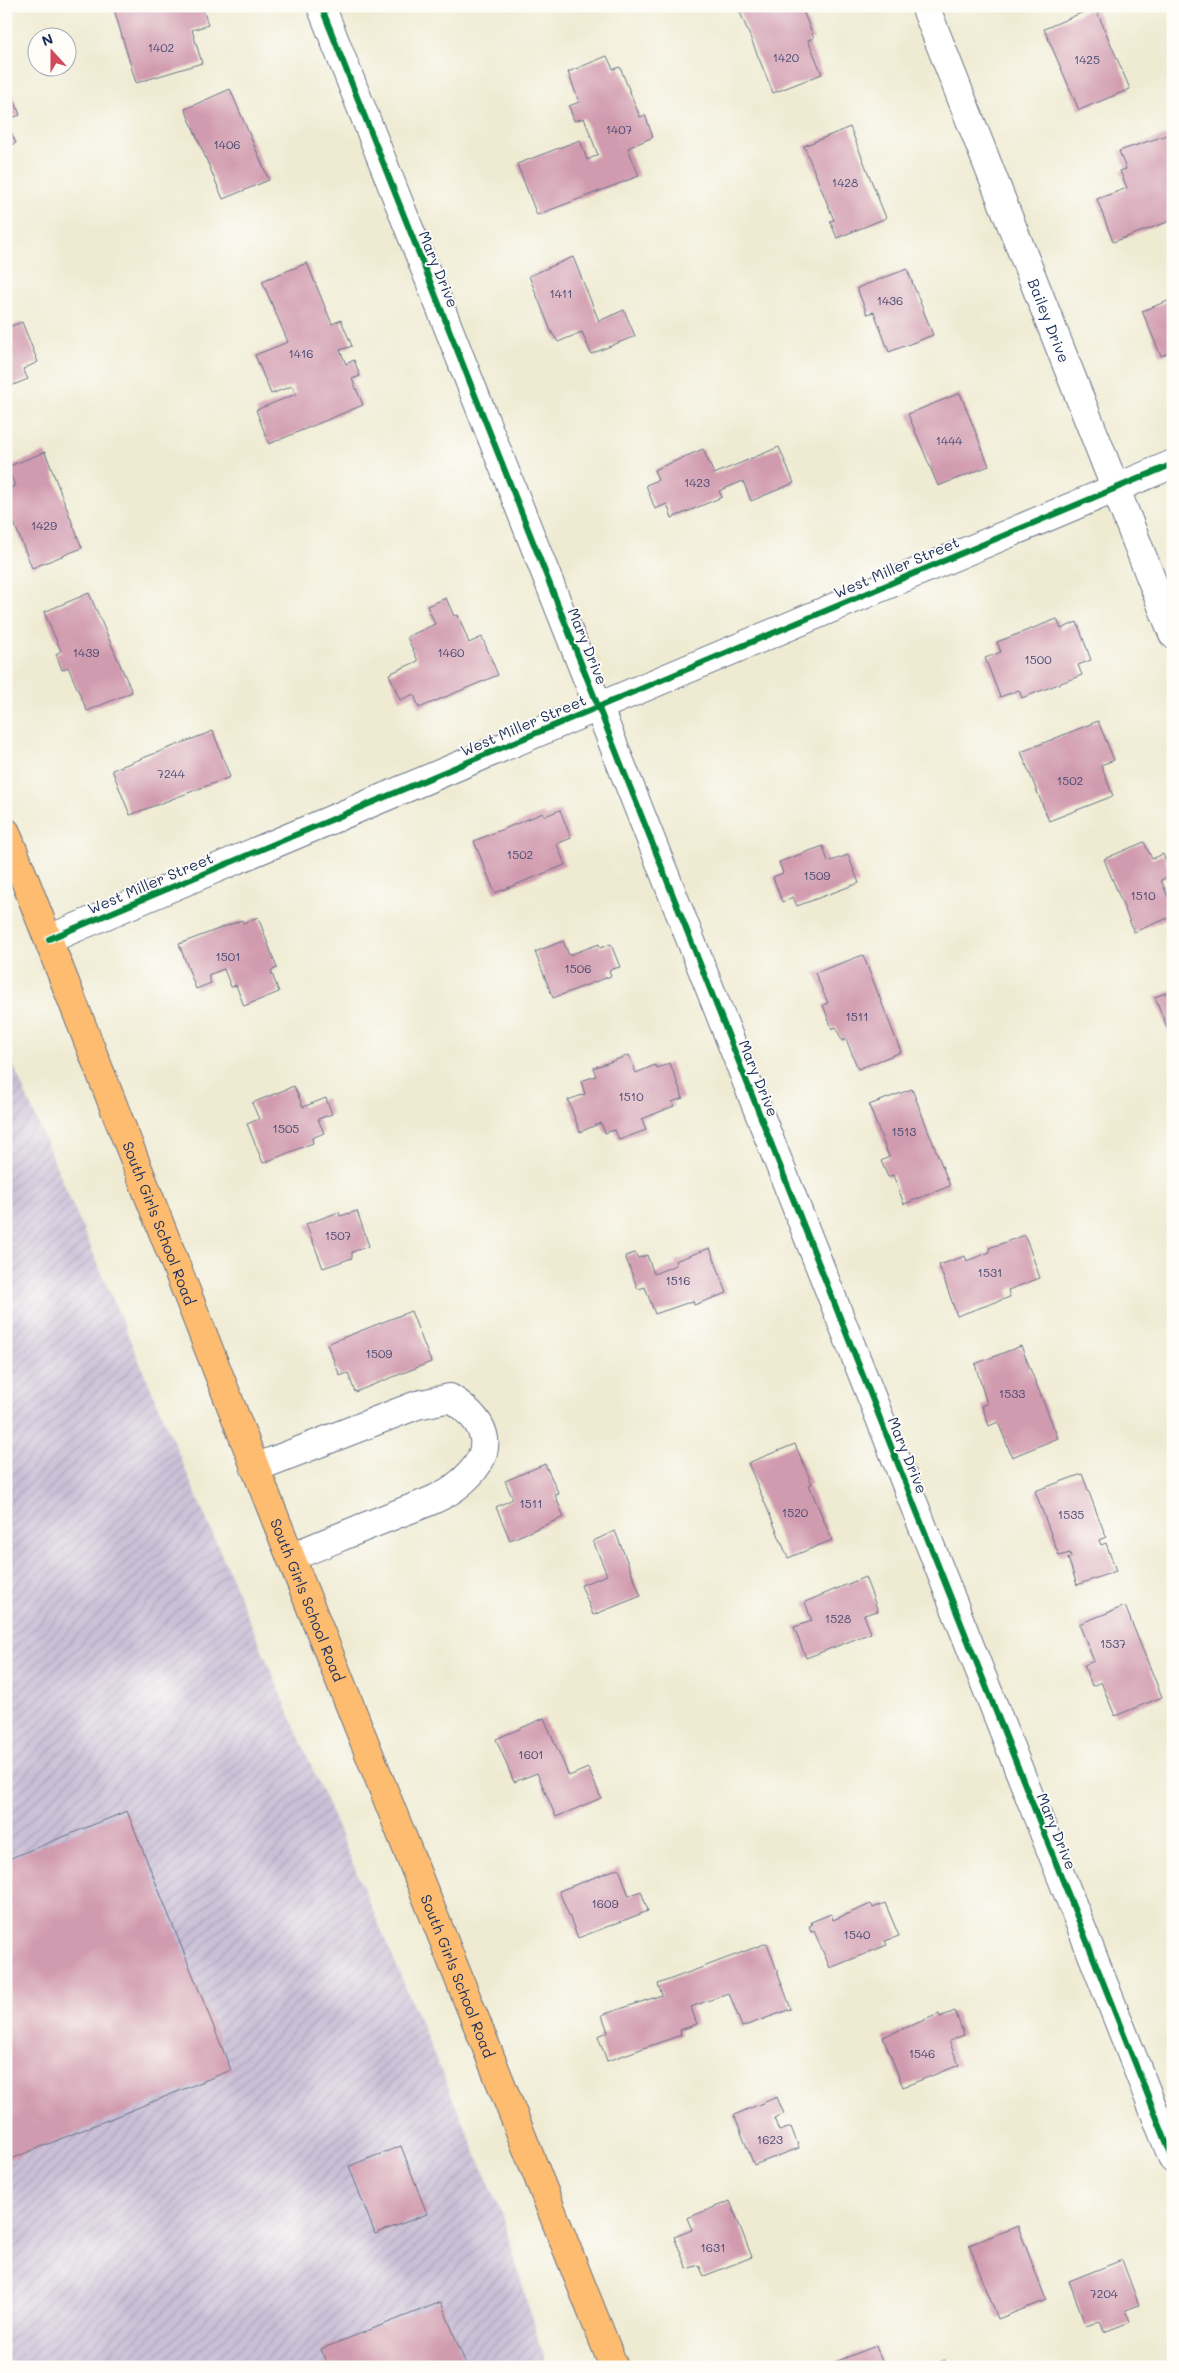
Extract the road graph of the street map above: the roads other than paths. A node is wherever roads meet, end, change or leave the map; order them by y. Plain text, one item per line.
1 (321, 6) edge
2 (924, 6) edge
3 (1173, 464) edge
4 (1115, 488) junction
5 (1173, 634) edge
6 (598, 706) junction
7 (6, 832) edge
8 (49, 939) junction
9 (255, 1468) junction
10 (290, 1557) junction
11 (1173, 2159) edge
12 (614, 2367) edge

1 - 6 street, Mary Drive
2 - 4 street, Bailey Drive
3 - 4 street, West Miller Street
4 - 5 street, Bailey Drive
4 - 6 street, West Miller Street
6 - 8 street, West Miller Street
6 - 11 street, Mary Drive
7 - 8 main road, South Girls School Road
8 - 9 main road, South Girls School Road
9 - 10 main road, South Girls School Road
9 - 10 street
10 - 12 main road, South Girls School Road

